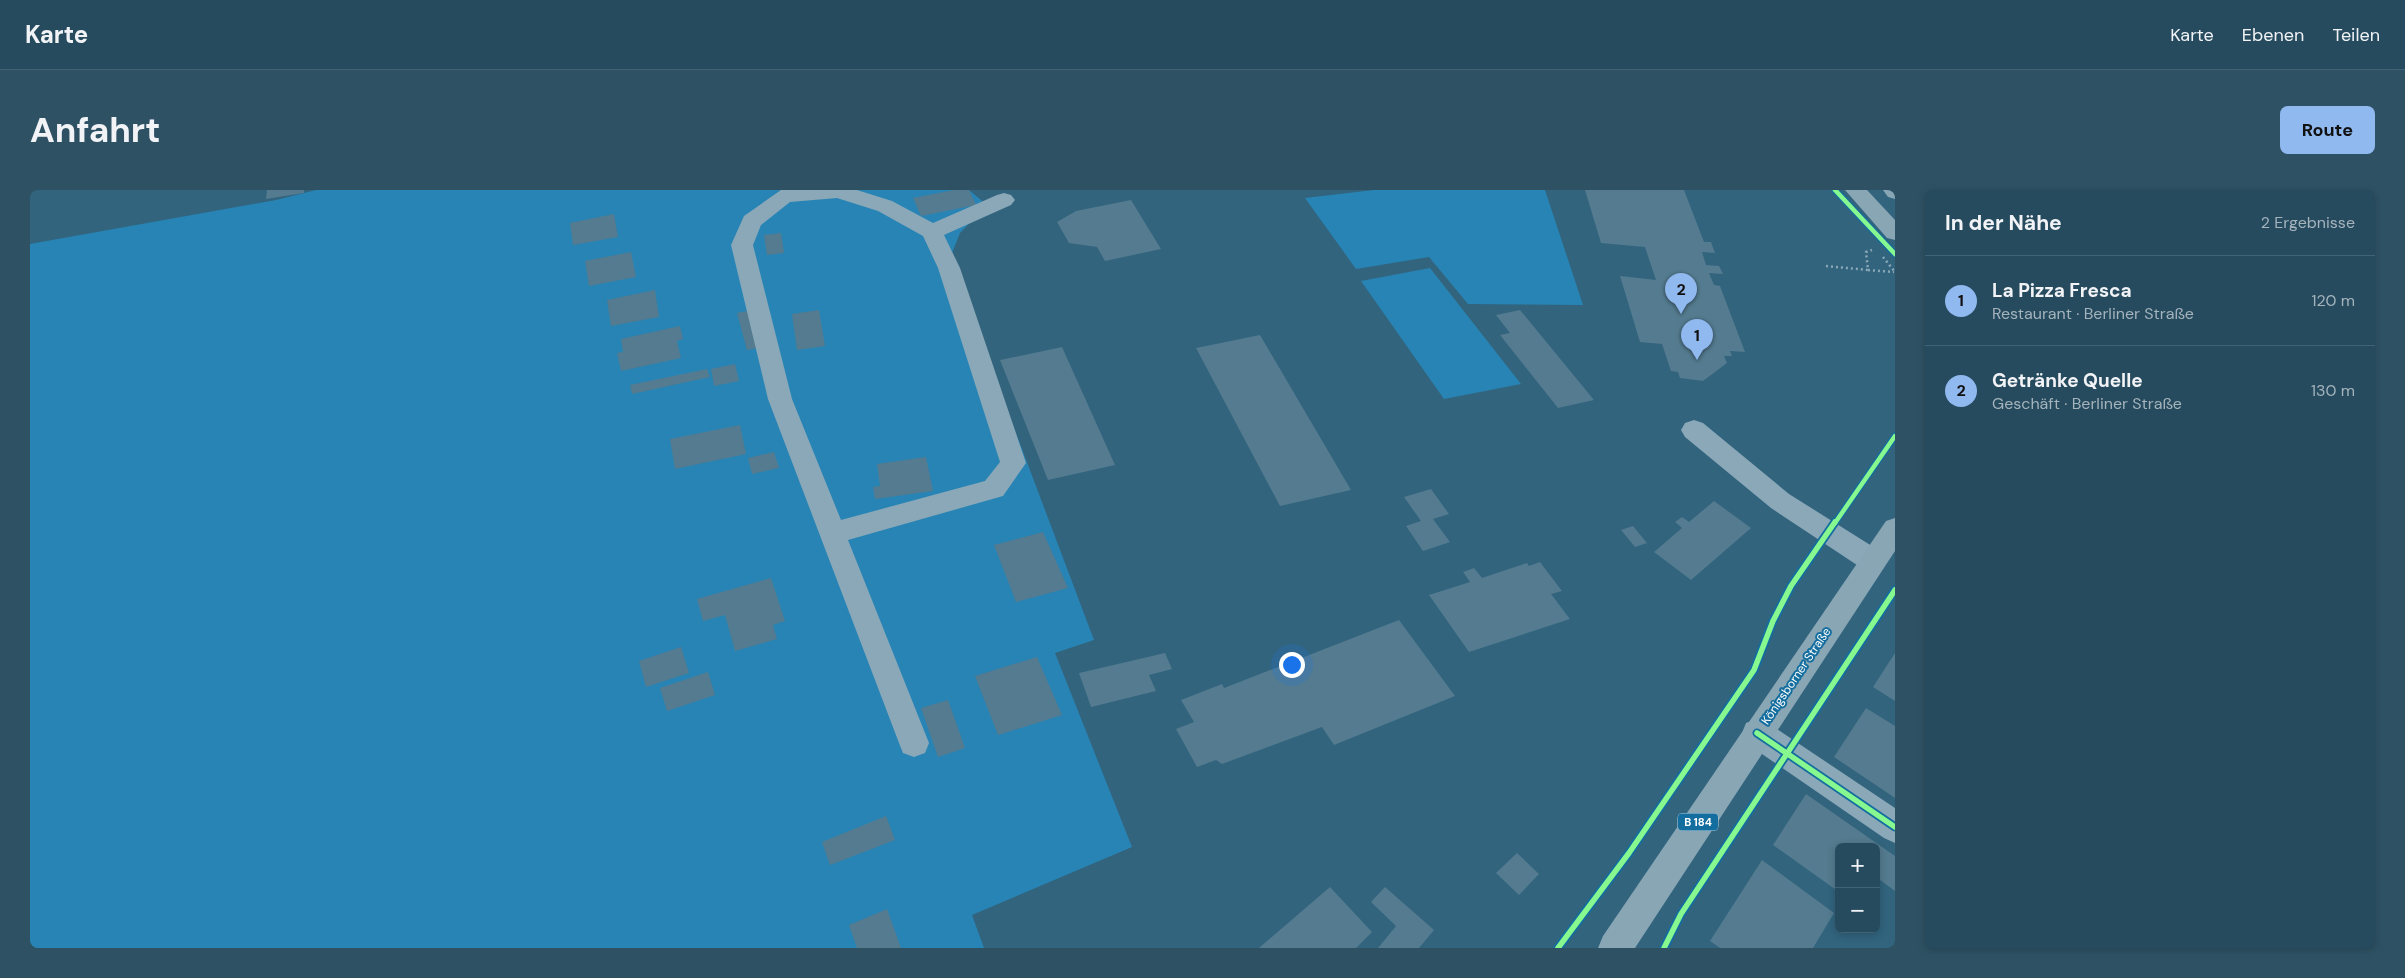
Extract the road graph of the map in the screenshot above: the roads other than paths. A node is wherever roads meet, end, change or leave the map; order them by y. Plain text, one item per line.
1 (1855, 190) edge
2 (1004, 200) dead end
3 (932, 232) junction
4 (1895, 233) edge
5 (1694, 430) dead end
6 (1895, 529) edge
7 (831, 534) junction
8 (1873, 561) junction
9 (1757, 734) junction
10 (914, 743) dead end
11 (1895, 827) edge
12 (1615, 948) edge

1 - 4 main road
2 - 3 street
3 - 7 street
3 - 7 street
5 - 8 street
6 - 8 main road, Königsborner Straße / B 184
7 - 10 street
8 - 9 main road, Königsborner Straße / B 184
9 - 11 street
9 - 12 main road, Königsborner Straße / B 184

